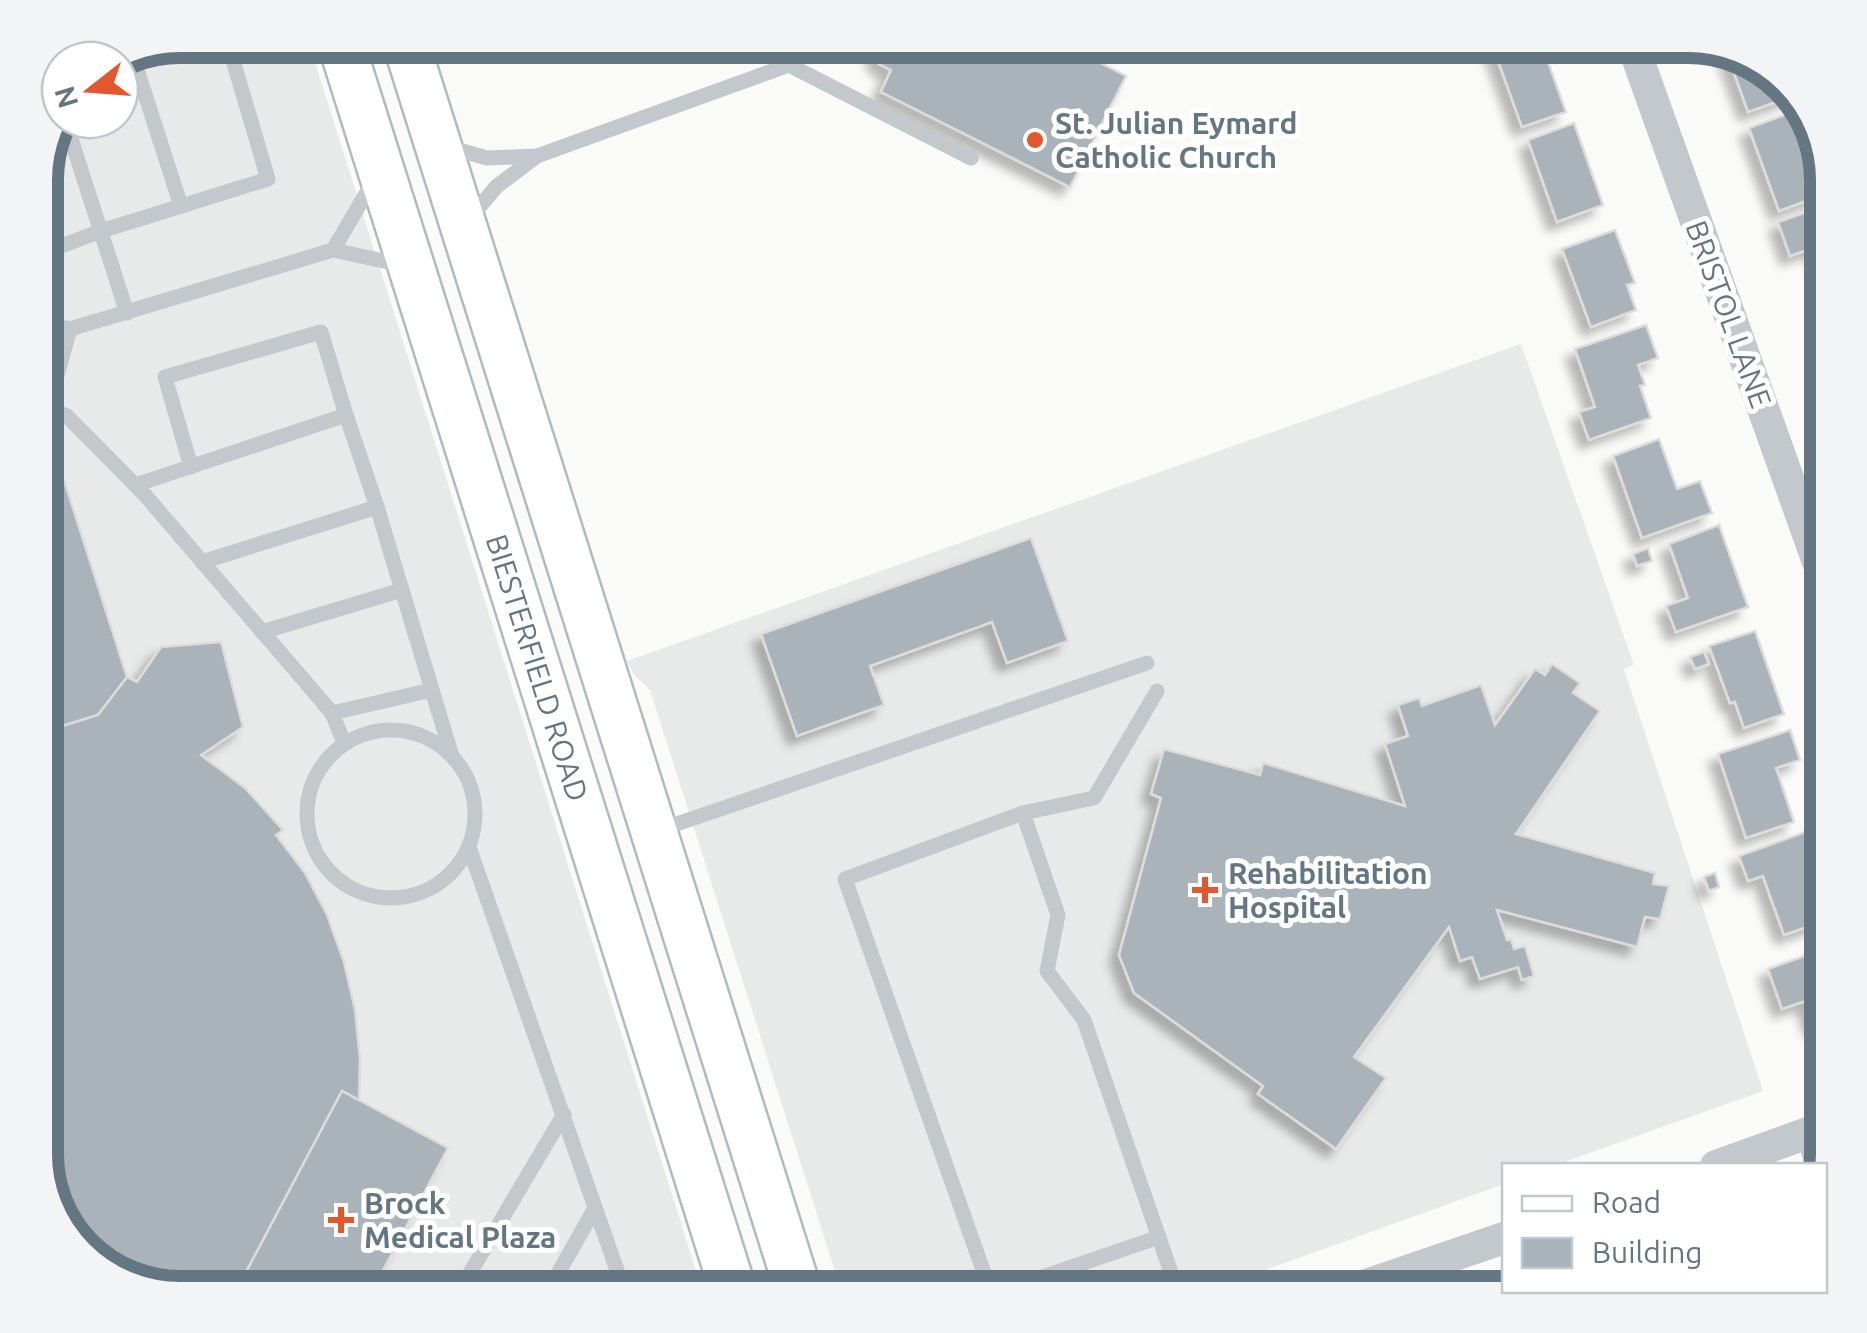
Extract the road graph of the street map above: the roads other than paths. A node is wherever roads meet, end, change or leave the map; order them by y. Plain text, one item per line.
1 (232, 57) edge
2 (345, 57) edge
3 (410, 57) edge
4 (793, 57) edge
5 (1638, 57) edge
6 (789, 66) junction
7 (140, 76) edge
8 (71, 140) edge
9 (436, 142) junction
10 (537, 156) junction
11 (971, 158) dead end
12 (380, 170) junction
13 (181, 206) junction
14 (462, 226) junction
15 (101, 231) junction
16 (58, 247) edge
17 (332, 250) junction
18 (411, 268) junction
19 (128, 313) junction
20 (58, 326) edge
21 (70, 328) junction
22 (58, 364) edge
23 (58, 412) edge
24 (346, 415) junction
25 (191, 467) junction
26 (136, 486) junction
27 (377, 508) junction
28 (1810, 539) edge
29 (202, 562) junction
30 (402, 590) junction
31 (262, 632) junction
32 (1147, 663) dead end
33 (432, 690) junction
34 (1157, 691) dead end
35 (332, 713) junction
36 (344, 743) junction
37 (451, 754) junction
38 (1023, 813) junction
39 (654, 832) junction
40 (469, 848) junction
41 (564, 1114) junction
42 (1810, 1143) edge
43 (1728, 1163) edge
44 (596, 1208) junction
45 (1158, 1237) junction
46 (1502, 1239) edge
47 (468, 1276) edge
48 (557, 1276) edge
49 (619, 1276) edge
50 (729, 1276) edge
51 (794, 1276) edge
52 (988, 1276) edge
53 (1044, 1276) edge
54 (1172, 1276) edge
55 (1394, 1276) edge

1 - 13 lane
2 - 12 main road, BIESTERFIELD ROAD
3 - 9 main road, BIESTERFIELD ROAD
4 - 6 lane
5 - 28 street, BRISTOL LANE
6 - 10 lane
6 - 11 lane
7 - 13 lane
8 - 15 lane
9 - 10 lane
9 - 14 main road, BIESTERFIELD ROAD
10 - 14 lane
12 - 17 lane
12 - 18 main road, BIESTERFIELD ROAD
13 - 15 lane
14 - 39 main road, BIESTERFIELD ROAD
15 - 16 lane
15 - 19 lane
17 - 18 lane
17 - 19 lane
18 - 50 main road, BIESTERFIELD ROAD
19 - 21 lane
20 - 21 lane
21 - 22 lane
23 - 26 lane
24 - 25 lane
24 - 25 lane
24 - 27 lane
25 - 26 lane
26 - 29 lane
27 - 29 lane
27 - 30 lane
29 - 31 lane
30 - 31 lane
30 - 33 lane
31 - 35 lane
32 - 39 lane
33 - 35 lane
33 - 37 lane
34 - 38 lane
35 - 36 lane
36 - 37 lane
36 - 40 lane
37 - 40 lane
38 - 45 lane
38 - 52 lane
39 - 51 main road, BIESTERFIELD ROAD
40 - 41 lane
41 - 44 lane
41 - 47 lane
42 - 43 street
44 - 48 lane
44 - 49 lane
45 - 53 lane
45 - 54 lane
46 - 55 street

